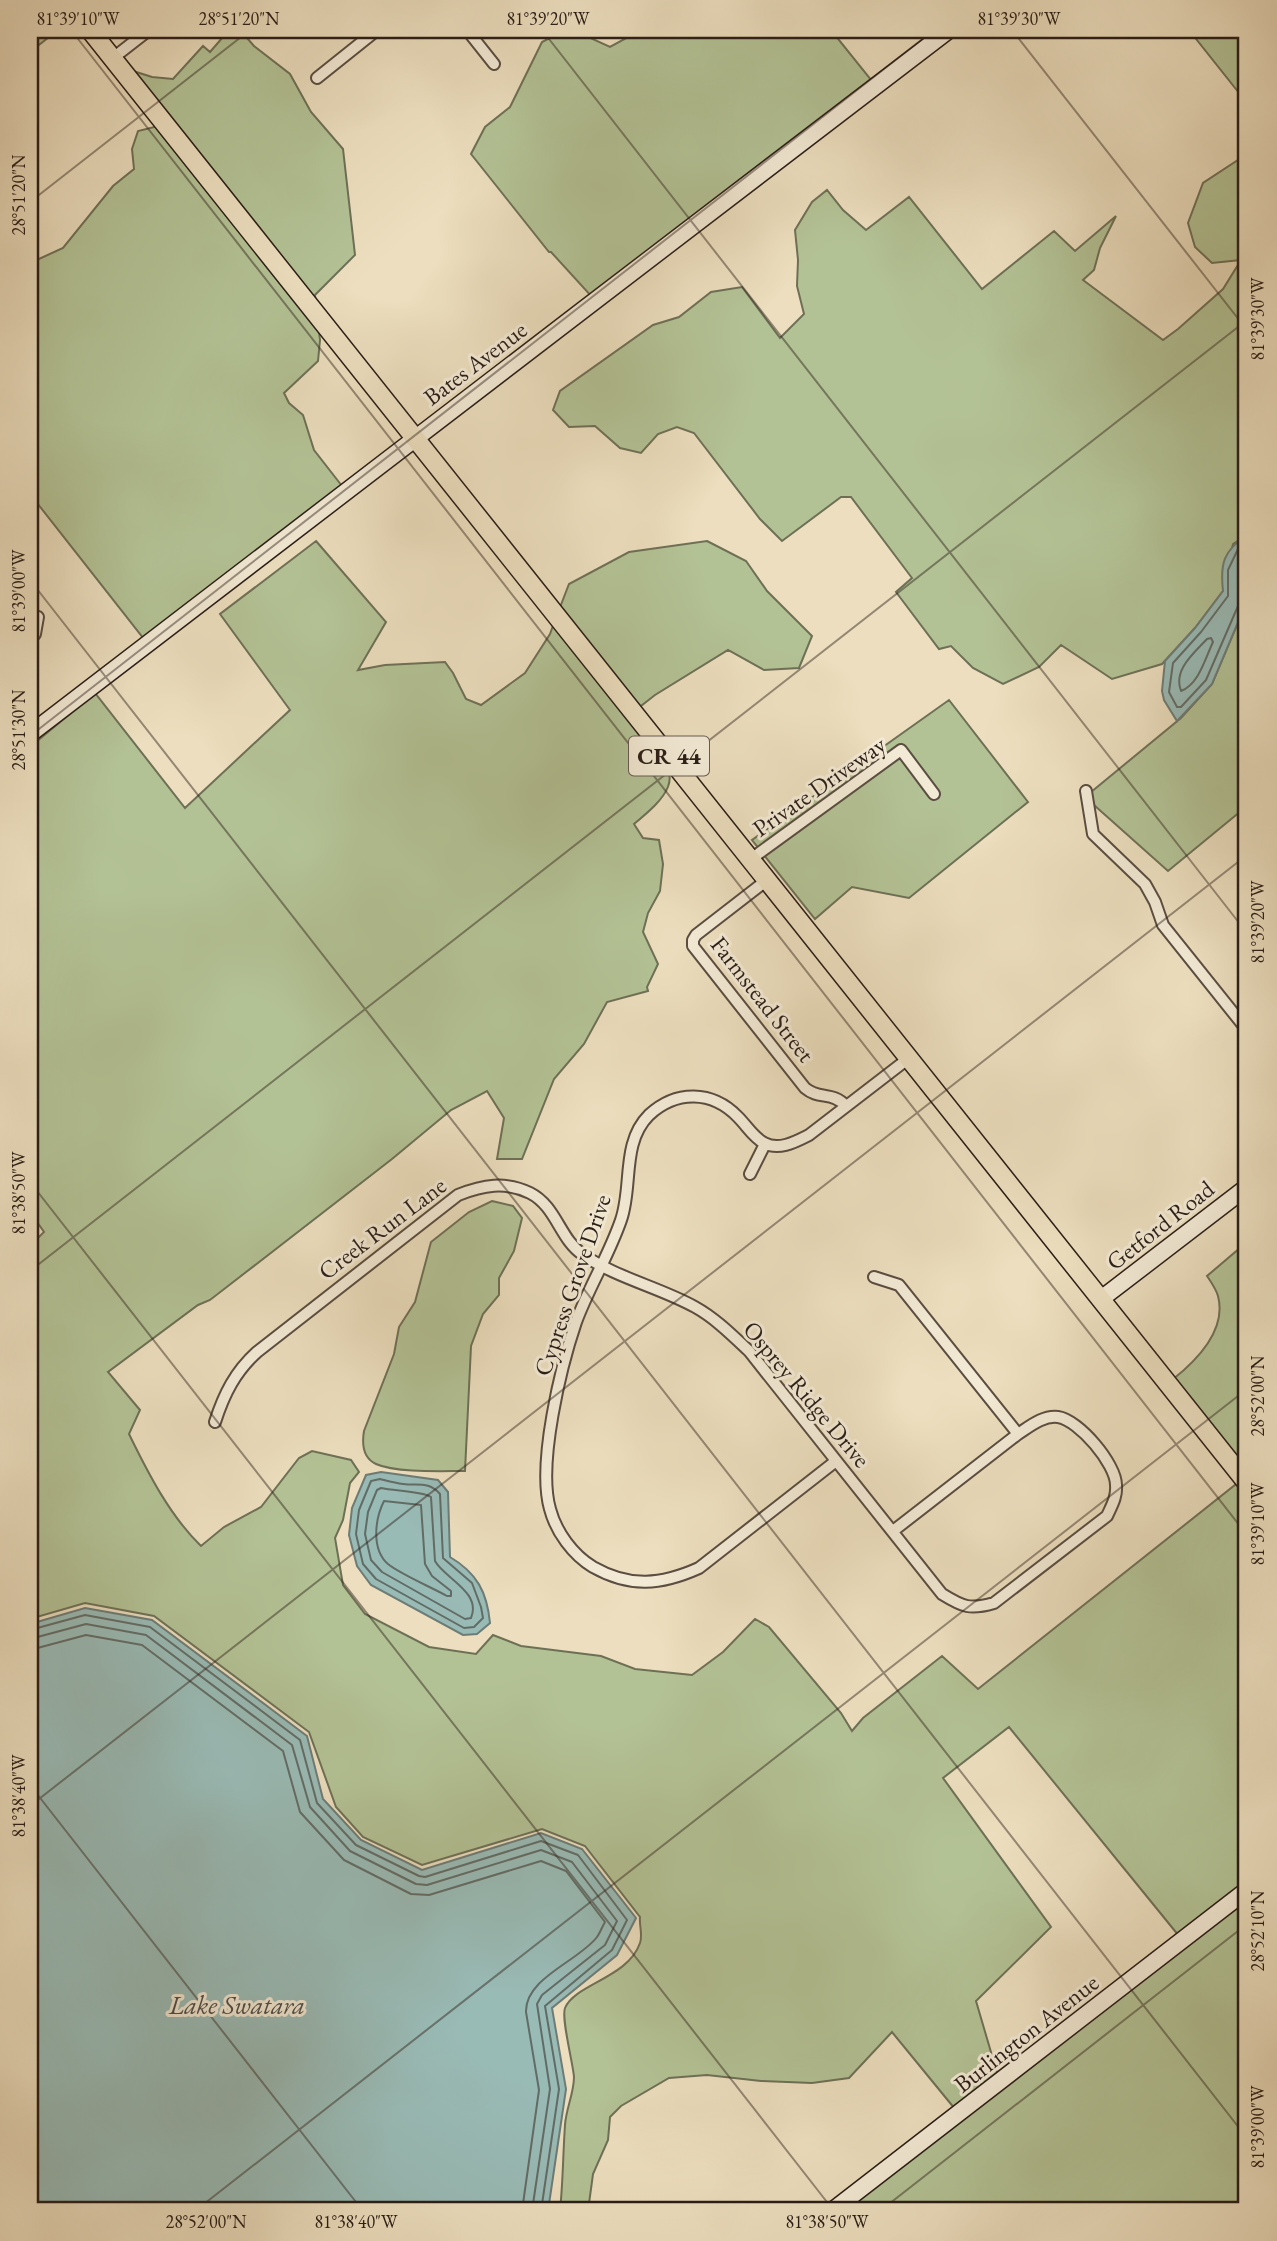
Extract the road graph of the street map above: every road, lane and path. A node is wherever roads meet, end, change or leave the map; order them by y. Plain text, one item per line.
1 (90, 30) edge
2 (149, 30) edge
3 (377, 30) edge
4 (467, 30) edge
5 (949, 30) edge
6 (113, 58) junction
7 (494, 64) dead end
8 (317, 79) dead end
9 (414, 438) junction
10 (38, 617) dead end
11 (30, 640) edge
12 (30, 734) edge
13 (1086, 791) dead end
14 (934, 794) dead end
15 (751, 859) junction
16 (767, 880) junction
17 (1247, 1030) edge
18 (909, 1058) junction
19 (846, 1106) junction
20 (765, 1144) junction
21 (750, 1174) dead end
22 (1247, 1187) edge
23 (600, 1265) junction
24 (874, 1277) dead end
25 (1101, 1299) junction
26 (215, 1422) dead end
27 (1018, 1434) junction
28 (836, 1461) junction
29 (1247, 1483) edge
30 (892, 1531) junction
31 (1247, 1890) edge
32 (832, 2211) edge

1 - 6 main road, CR 44
2 - 6 street
3 - 8 street
4 - 7 street
5 - 9 street, Bates Avenue
6 - 9 main road, CR 44
9 - 12 street, Bates Avenue
9 - 15 main road, CR 44
10 - 11 street
13 - 17 street
14 - 15 street, Private Driveway
15 - 16 main road, CR 44
16 - 18 main road, CR 44
16 - 19 street, Farmstead Street
18 - 19 street
18 - 25 main road, CR 44
19 - 20 street
20 - 21 street
20 - 23 street, Cypress Grove Drive
22 - 25 street, Getford Road
23 - 26 street, Creek Run Lane
23 - 28 street, Osprey Ridge Drive
23 - 28 street, Cypress Grove Drive
24 - 27 street
25 - 29 main road, CR 44
27 - 30 street, Osprey Ridge Drive
27 - 30 street, Osprey Ridge Drive
28 - 30 street, Osprey Ridge Drive
31 - 32 street, Burlington Avenue

